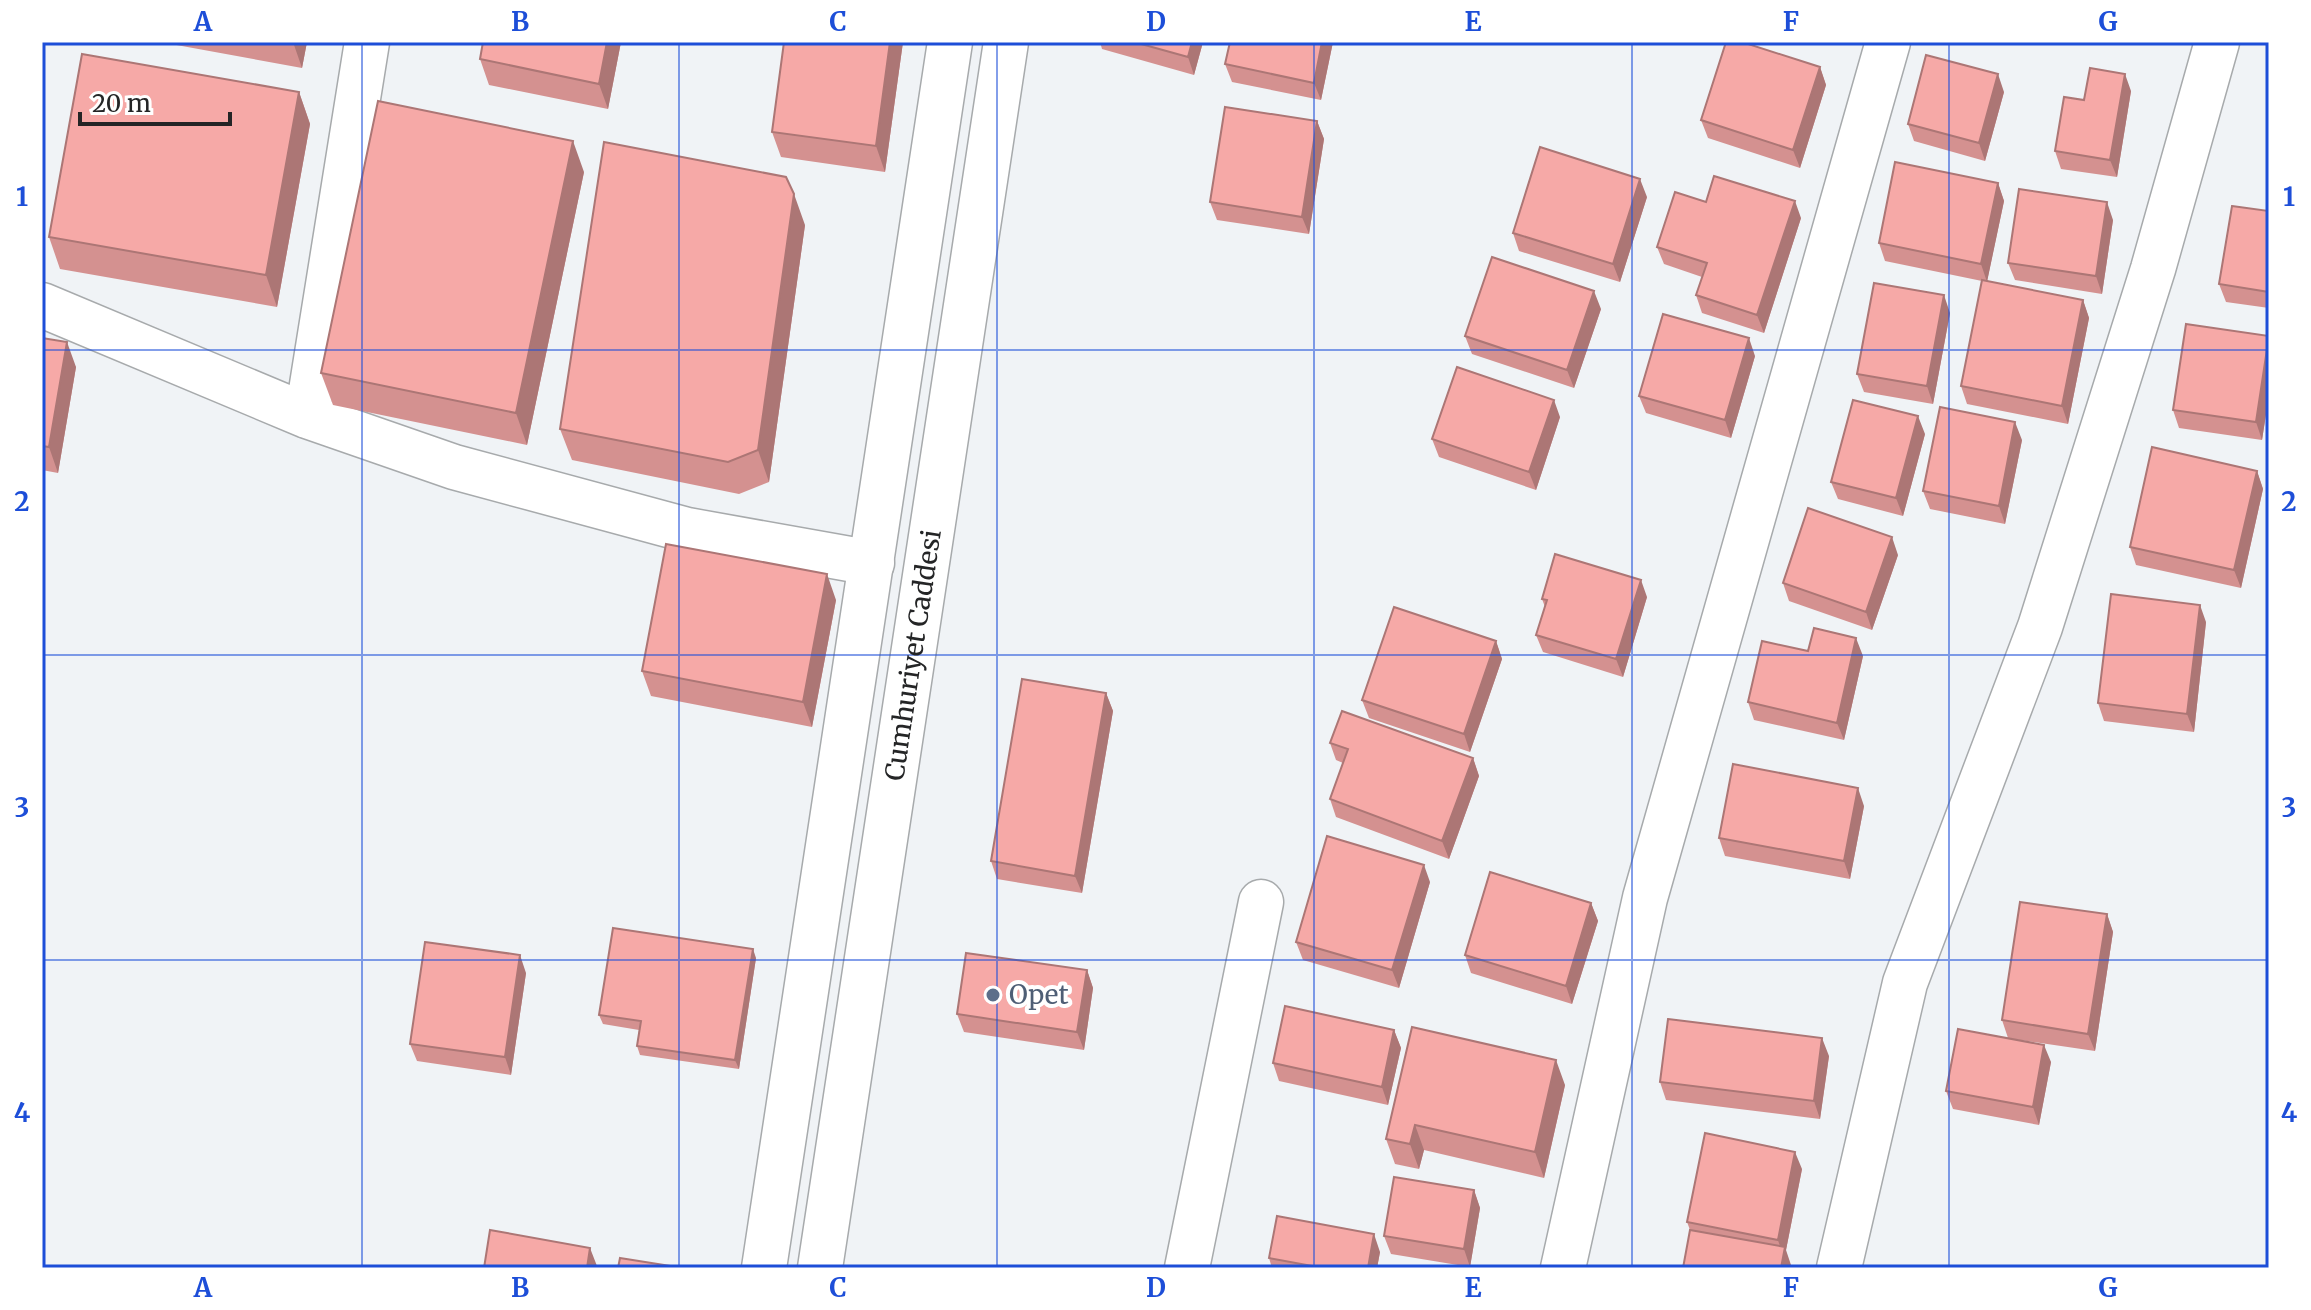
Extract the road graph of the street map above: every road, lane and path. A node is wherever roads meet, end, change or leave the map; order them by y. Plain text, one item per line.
1 (367, 42) edge
2 (950, 42) edge
3 (1006, 42) edge
4 (1888, 42) edge
5 (2217, 42) edge
6 (42, 305) edge
7 (307, 416) junction
8 (872, 563) junction
9 (1261, 902) dead end
10 (764, 1268) edge
11 (820, 1268) edge
12 (1187, 1268) edge
13 (1563, 1268) edge
14 (1839, 1268) edge

1 - 7 street
2 - 8 street, Cumhuriyet Caddesi
3 - 11 street, Cumhuriyet Caddesi
4 - 13 street
5 - 14 street
6 - 7 street
7 - 8 street
8 - 10 street, Cumhuriyet Caddesi
9 - 12 street

